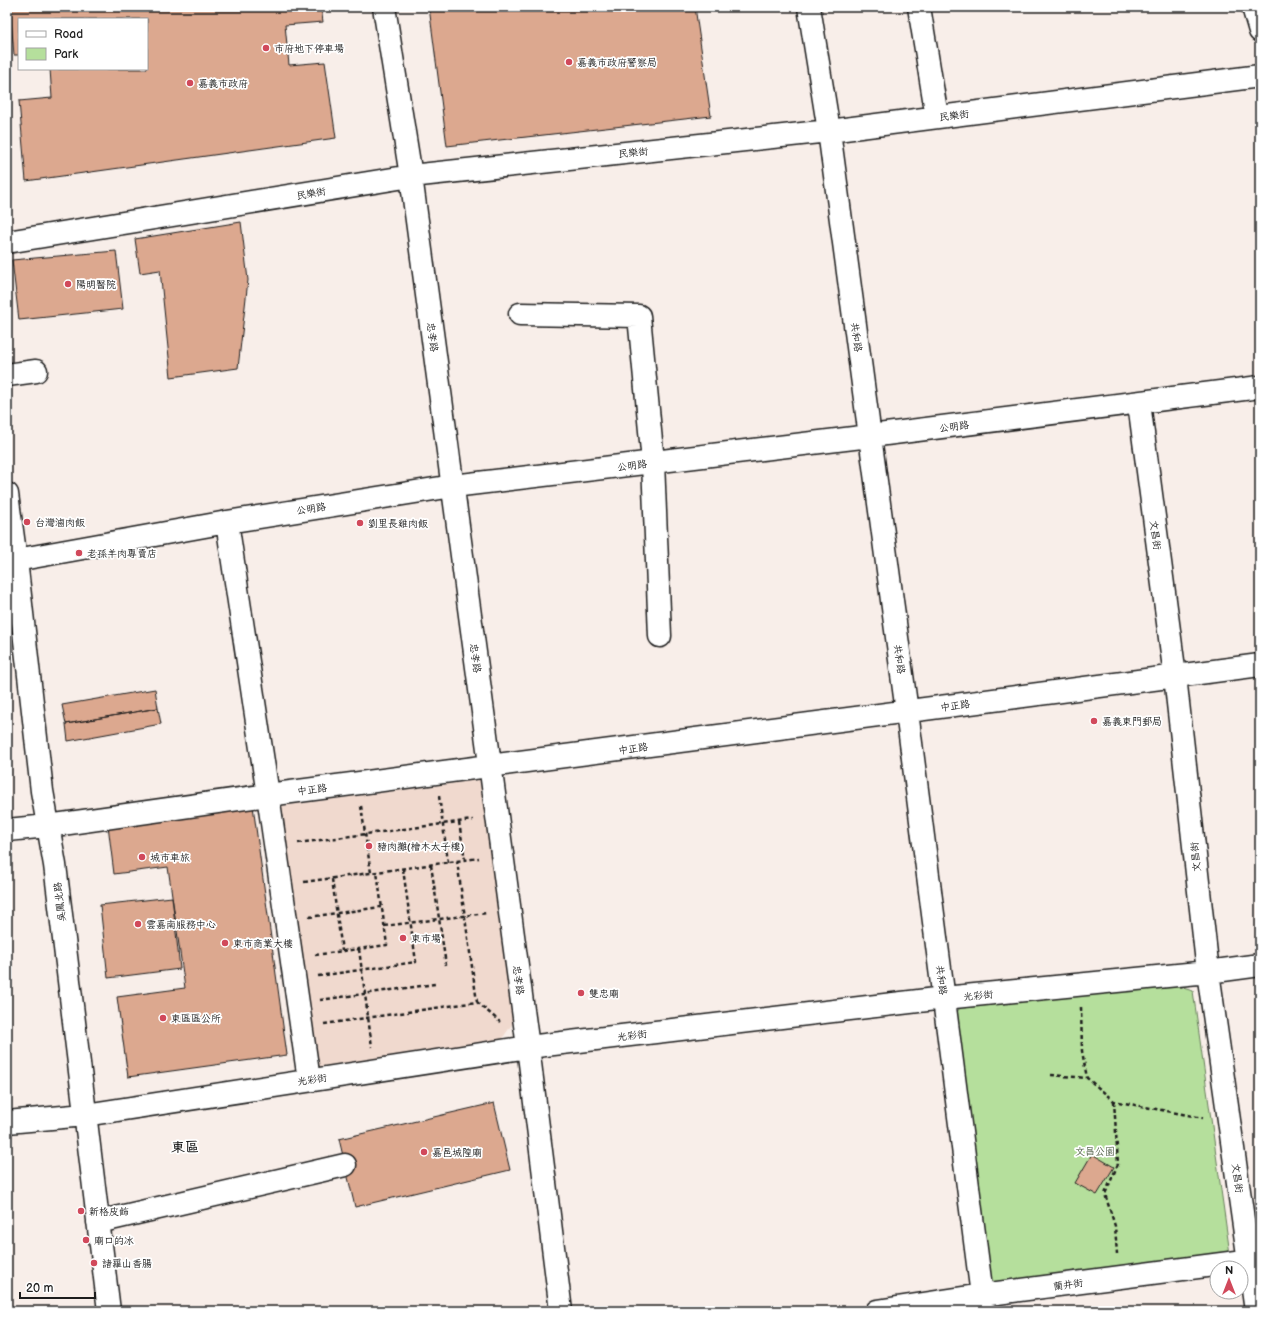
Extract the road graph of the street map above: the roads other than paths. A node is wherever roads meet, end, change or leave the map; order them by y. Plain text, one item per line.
1 (384, 7) edge
2 (809, 7) edge
3 (919, 7) edge
4 (1253, 7) edge
5 (1260, 31) edge
6 (1260, 76) edge
7 (937, 117) junction
8 (829, 131) junction
9 (411, 176) junction
10 (7, 242) edge
11 (520, 314) dead end
12 (36, 371) dead end
13 (7, 375) edge
14 (1260, 387) edge
15 (1139, 402) junction
16 (870, 436) junction
17 (653, 462) junction
18 (453, 486) junction
19 (7, 494) edge
20 (227, 522) junction
21 (12, 560) edge
22 (660, 636) dead end
23 (1260, 666) edge
24 (1175, 676) junction
25 (907, 712) junction
26 (491, 767) junction
27 (268, 795) junction
28 (48, 826) junction
29 (7, 830) edge
30 (1260, 965) edge
31 (1208, 972) junction
32 (944, 998) junction
33 (528, 1047) junction
34 (309, 1080) junction
35 (85, 1114) junction
36 (7, 1122) edge
37 (345, 1165) dead end
38 (98, 1222) junction
39 (1255, 1259) edge
40 (983, 1303) edge
41 (109, 1311) edge
42 (561, 1311) edge
43 (877, 1311) edge
44 (1256, 1311) edge

1 - 9 street, 忠孝路
2 - 8 street, 共和路
3 - 7 street
4 - 5 street
6 - 7 street, 民樂街
7 - 8 street, 民樂街
8 - 9 street, 民樂街
8 - 16 street, 共和路
9 - 10 street, 民樂街
9 - 18 street, 忠孝路
11 - 17 street
12 - 13 street
14 - 15 street, 公明路
15 - 16 street, 公明路
15 - 24 street, 文昌街
16 - 17 street, 公明路
16 - 25 street, 共和路
17 - 18 street, 公明路
17 - 22 street
18 - 20 street, 公明路
18 - 26 street, 忠孝路
19 - 21 street, 吳鳳北路
20 - 21 street, 公明路
20 - 27 street
21 - 28 street, 吳鳳北路
23 - 24 street, 中正路
24 - 25 street, 中正路
24 - 31 street, 文昌街
25 - 26 street, 中正路
25 - 32 street, 共和路
26 - 27 street, 中正路
26 - 33 street, 忠孝路
27 - 28 street, 中正路
27 - 34 street
28 - 29 street, 中正路
28 - 35 street, 吳鳳北路
30 - 31 street, 光彩街
31 - 32 street, 光彩街
31 - 39 street, 文昌街
32 - 33 street, 光彩街
32 - 40 street, 共和路
33 - 34 street, 光彩街
33 - 42 street, 忠孝路
34 - 35 street, 光彩街
35 - 36 street, 光彩街
35 - 38 street, 吳鳳北路
37 - 38 street
38 - 41 street, 吳鳳北路
39 - 40 street, 蘭井街
39 - 44 street, 文昌街
40 - 43 street, 蘭井街

